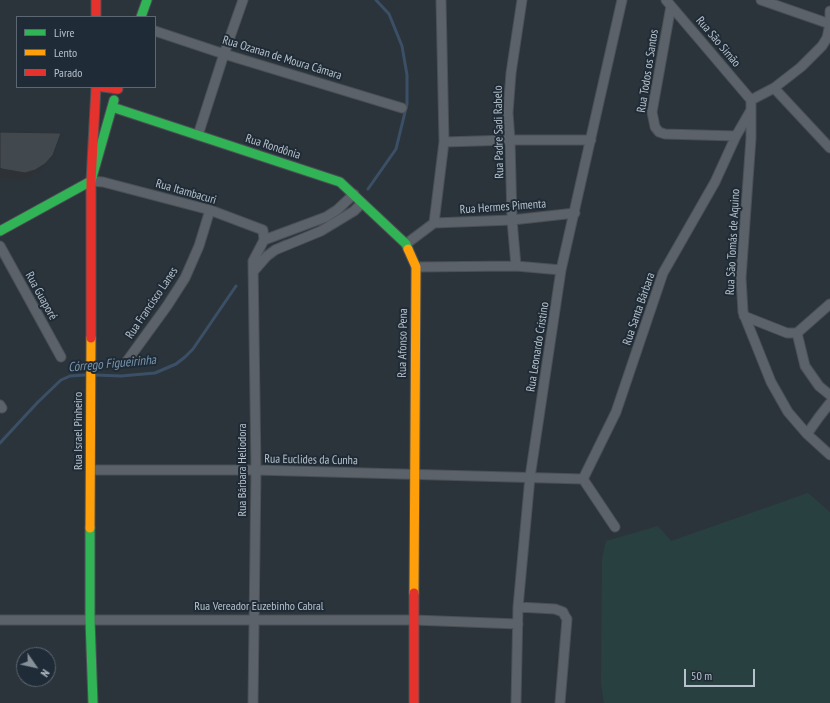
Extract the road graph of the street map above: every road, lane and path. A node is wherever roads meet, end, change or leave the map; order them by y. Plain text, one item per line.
1 (96, 0) edge
2 (147, 0) edge
3 (243, 0) edge
4 (441, 0) edge
5 (522, 0) edge
6 (622, 0) edge
7 (761, 0) edge
8 (669, 3) edge
9 (830, 11) edge
10 (96, 16) edge
11 (142, 16) edge
12 (830, 24) edge
13 (156, 31) edge
14 (224, 54) junction
15 (96, 88) edge
16 (108, 88) edge
17 (118, 88) edge
18 (774, 88) junction
19 (751, 100) junction
20 (112, 107) junction
21 (402, 108) dead end
22 (751, 110) junction
23 (198, 135) junction
24 (736, 136) junction
25 (510, 140) junction
26 (591, 140) junction
27 (444, 142) junction
28 (830, 148) edge
29 (91, 181) junction
30 (354, 194) junction
31 (362, 203) junction
32 (210, 210) junction
33 (574, 213) junction
34 (512, 220) junction
35 (434, 223) junction
36 (0, 231) edge
37 (264, 240) junction
38 (406, 244) junction
39 (0, 246) edge
40 (416, 266) junction
41 (516, 266) junction
42 (561, 270) junction
43 (254, 272) junction
44 (830, 304) edge
45 (744, 316) junction
46 (797, 333) junction
47 (61, 356) dead end
48 (126, 361) dead end
49 (830, 394) edge
50 (830, 403) edge
51 (807, 434) junction
52 (830, 455) edge
53 (91, 470) junction
54 (256, 470) junction
55 (414, 474) junction
56 (530, 477) junction
57 (583, 479) junction
58 (615, 527) dead end
59 (518, 607) junction
60 (90, 619) junction
61 (254, 619) junction
62 (0, 620) edge
63 (414, 620) junction
64 (518, 624) junction
65 (93, 703) edge
66 (253, 703) edge
67 (414, 703) edge
68 (516, 703) edge
69 (560, 703) edge

1 - 10 street
2 - 11 street
3 - 14 street
4 - 27 street
5 - 25 street, Rua Padre Sadi Rabelo
6 - 26 street, Rua Leonardo Cristino
7 - 12 street
8 - 19 street, Rua São Simão
8 - 24 street, Rua Todos os Santos
9 - 12 street
12 - 18 street
13 - 14 street, Rua Ozanan de Moura Câmara
14 - 21 street, Rua Ozanan de Moura Câmara
14 - 23 street
15 - 29 street, Rua Israel Pinheiro
16 - 17 street
17 - 20 street
18 - 19 street
18 - 28 street
19 - 22 street, Rua São Tomás de Aquino
20 - 23 street, Rua Rondônia
20 - 29 street
22 - 24 street, Rua Santa Bárbara
22 - 45 street, Rua São Tomás de Aquino
23 - 30 street, Rua Rondônia
24 - 57 street, Rua Santa Bárbara
25 - 26 street
25 - 27 street
25 - 34 street, Rua Padre Sadi Rabelo
26 - 33 street, Rua Leonardo Cristino
27 - 35 street
29 - 32 street, Rua Itambacuri
29 - 36 street
29 - 53 street, Rua Israel Pinheiro
30 - 31 street, Rua Rondônia
30 - 37 street
31 - 38 street, Rua Rondônia
31 - 43 street
32 - 37 street, Rua Itambacuri
32 - 48 street, Rua Francisco Lanes
33 - 34 street, Rua Hermes Pimenta
33 - 42 street, Rua Leonardo Cristino
34 - 35 street, Rua Hermes Pimenta
34 - 41 street, Rua Padre Sadi Rabelo
35 - 38 street
37 - 43 street, Rua Bárbara Heliodora
38 - 40 street, Rua Afonso Pena
39 - 47 street, Rua Guaporé
40 - 41 street
40 - 55 street, Rua Afonso Pena
41 - 42 street
42 - 56 street, Rua Leonardo Cristino
43 - 54 street, Rua Bárbara Heliodora
44 - 46 street
45 - 46 street
45 - 51 street, Rua São Tomás de Aquino
46 - 49 street
50 - 51 street
51 - 52 street, Rua São Tomás de Aquino
53 - 54 street, Rua Euclides da Cunha
53 - 60 street, Rua Israel Pinheiro
54 - 55 street, Rua Euclides da Cunha
54 - 61 street, Rua Bárbara Heliodora
55 - 56 street, Rua Euclides da Cunha
55 - 63 street, Rua Afonso Pena
56 - 57 street
56 - 59 street, Rua Leonardo Cristino
57 - 58 street
59 - 64 street, Rua Leonardo Cristino
59 - 69 street
60 - 61 street, Rua Vereador Euzebinho Cabral
60 - 62 street, Rua Vereador Euzebinho Cabral
60 - 65 street, Rua Israel Pinheiro
61 - 63 street, Rua Vereador Euzebinho Cabral
61 - 66 street, Rua Bárbara Heliodora
63 - 64 street, Rua Vereador Euzebinho Cabral
63 - 67 street, Rua Afonso Pena
64 - 68 street, Rua Leonardo Cristino

